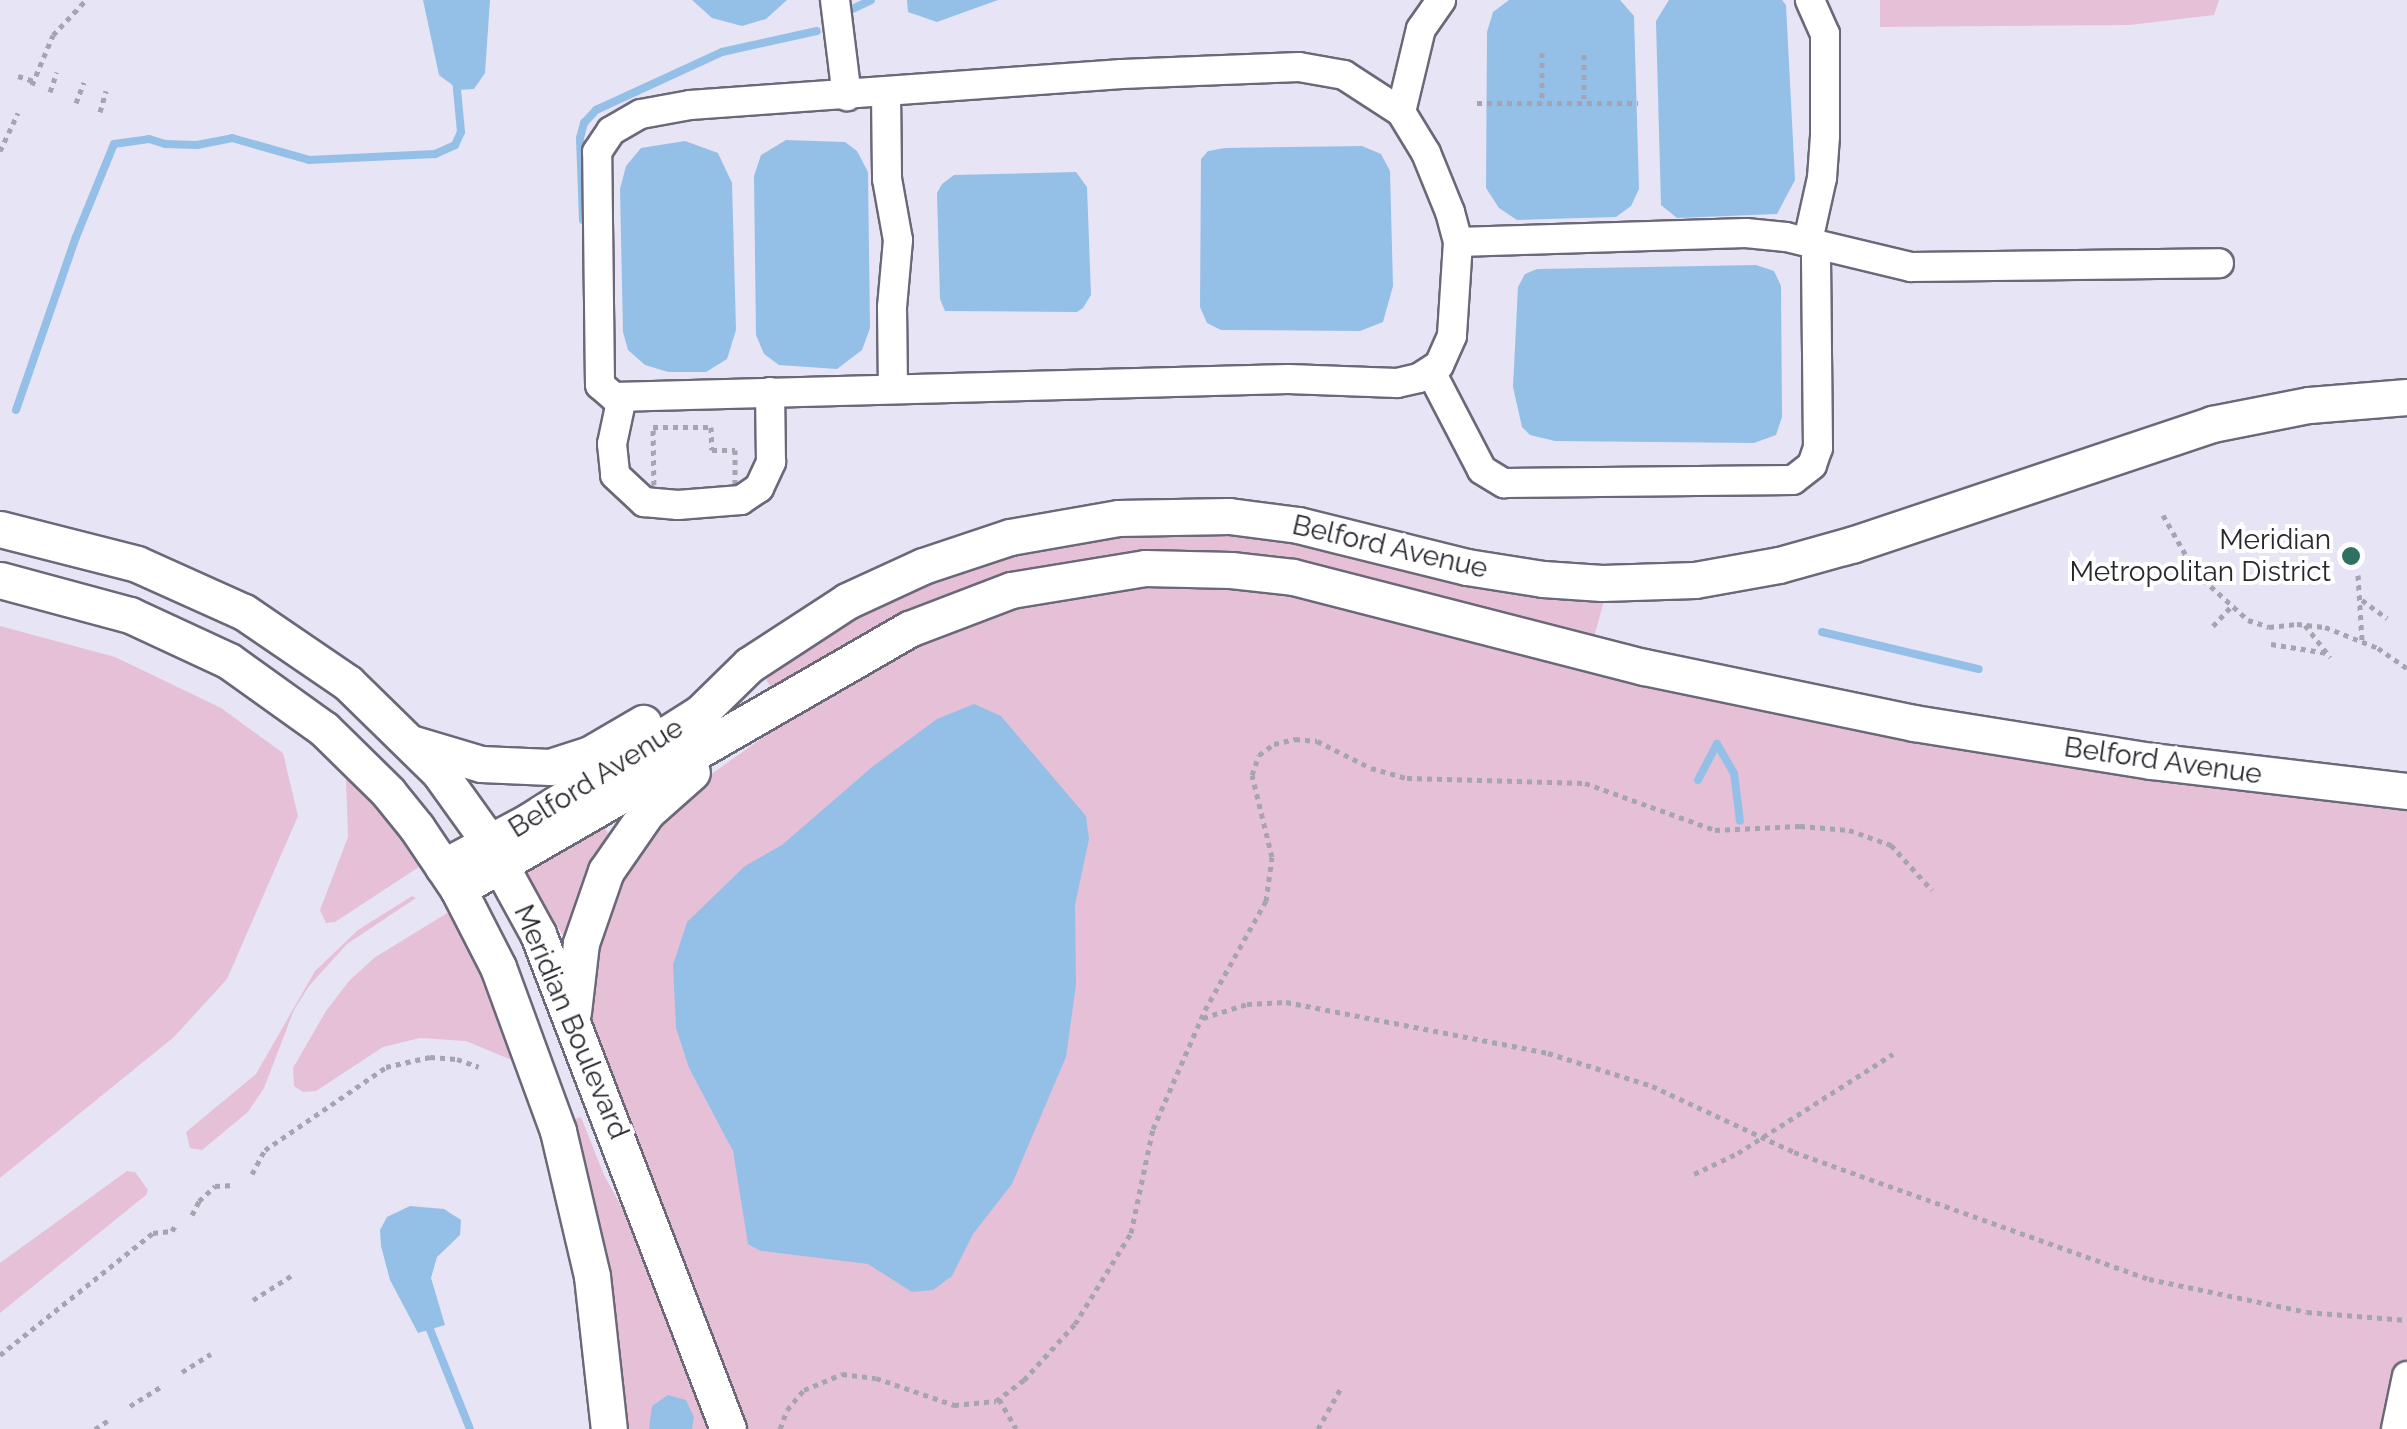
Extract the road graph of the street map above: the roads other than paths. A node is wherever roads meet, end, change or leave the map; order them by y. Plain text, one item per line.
1 (835, 0) edge
2 (1441, 0) edge
3 (1810, 0) edge
4 (886, 93) junction
5 (846, 96) junction
6 (1401, 112) junction
7 (1458, 242) junction
8 (1812, 242) junction
9 (2219, 263) dead end
10 (1431, 372) junction
11 (894, 388) junction
12 (770, 392) junction
13 (622, 396) junction
14 (2407, 398) edge
15 (0, 529) edge
16 (0, 580) edge
17 (748, 664) junction
18 (720, 742) junction
19 (412, 744) junction
20 (2407, 791) edge
21 (495, 856) junction
22 (450, 878) junction
23 (572, 1019) junction
24 (2407, 1376) edge
25 (609, 1429) edge
26 (728, 1429) edge
27 (2396, 1429) edge

1 - 5 lane
2 - 6 lane
3 - 8 lane
4 - 5 lane
4 - 6 lane
4 - 11 lane
5 - 13 lane
6 - 7 lane
7 - 8 lane
7 - 10 lane
8 - 9 lane
8 - 10 lane
10 - 11 lane
11 - 12 lane
12 - 13 lane
12 - 13 lane
14 - 17 main road, Belford Avenue
15 - 19 main road, Meridian Boulevard
16 - 22 main road, Meridian Boulevard
17 - 19 main road
17 - 21 main road, Belford Avenue
18 - 20 main road, Belford Avenue
18 - 21 main road, Belford Avenue
18 - 23 main road
19 - 21 main road, Meridian Boulevard
21 - 22 main road, Belford Avenue
21 - 23 main road, Meridian Boulevard
22 - 25 main road, Meridian Boulevard
23 - 26 main road, Meridian Boulevard
24 - 27 lane

